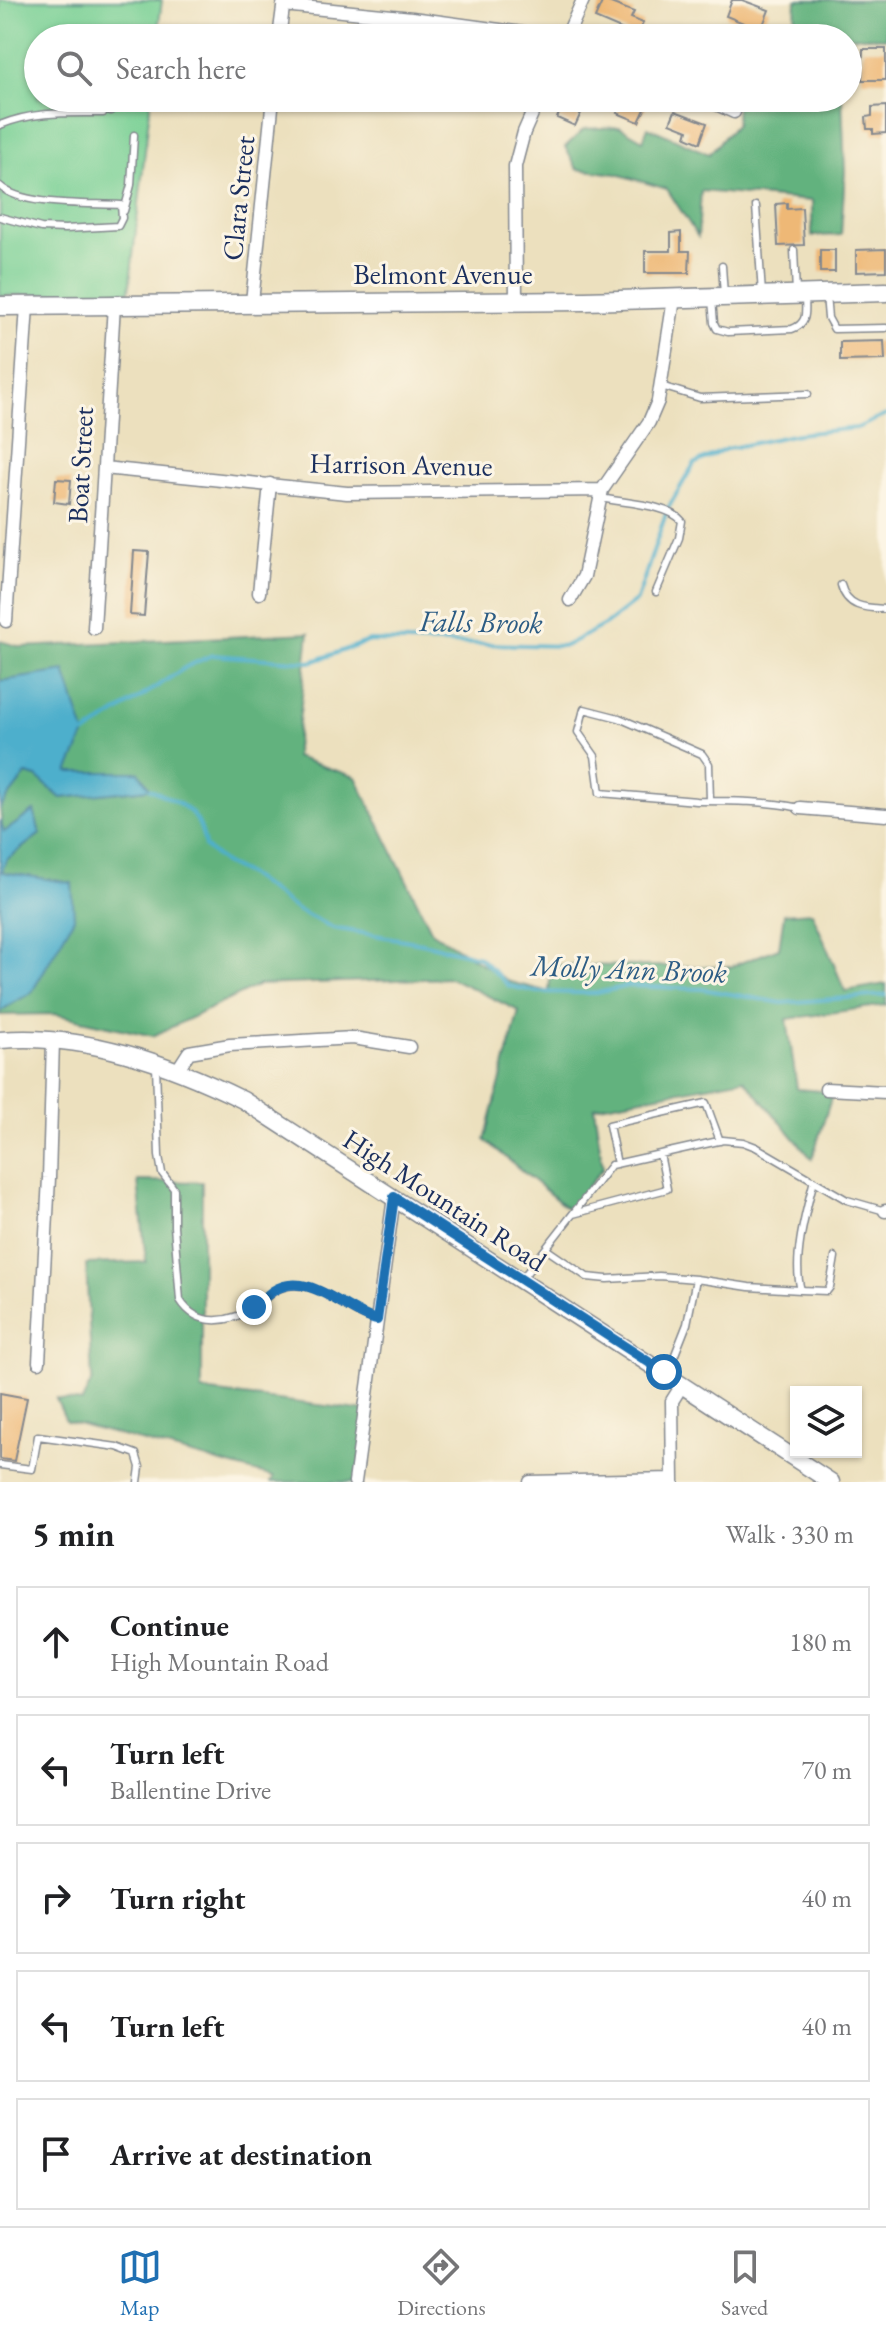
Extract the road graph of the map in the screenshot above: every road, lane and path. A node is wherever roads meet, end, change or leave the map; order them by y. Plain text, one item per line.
1 (583, 0) edge
2 (283, 2) edge
3 (281, 24) edge
4 (457, 24) edge
5 (570, 24) edge
6 (106, 112) edge
7 (272, 112) edge
8 (533, 112) edge
9 (0, 125) edge
10 (134, 135) dead end
11 (0, 186) edge
12 (756, 206) dead end
13 (0, 217) edge
14 (122, 218) junction
15 (794, 250) dead end
16 (722, 266) dead end
17 (886, 292) edge
18 (826, 295) junction
19 (800, 296) junction
20 (762, 298) junction
21 (674, 299) junction
22 (718, 299) junction
23 (516, 301) junction
24 (252, 302) junction
25 (114, 305) junction
26 (0, 306) edge
27 (27, 306) junction
28 (886, 328) edge
29 (661, 386) junction
30 (808, 394) dead end
31 (104, 468) junction
32 (270, 484) junction
33 (601, 494) junction
34 (841, 585) dead end
35 (656, 592) dead end
36 (259, 593) dead end
37 (570, 600) dead end
38 (886, 609) edge
39 (6, 621) dead end
40 (94, 628) dead end
41 (710, 801) junction
42 (800, 808) joint
43 (886, 815) edge
44 (0, 1040) edge
45 (53, 1041) junction
46 (409, 1047) dead end
47 (156, 1063) junction
48 (178, 1069) junction
49 (826, 1089) dead end
50 (886, 1092) edge
51 (720, 1141) junction
52 (660, 1154) junction
53 (617, 1164) junction
54 (814, 1180) junction
55 (394, 1197) junction
56 (886, 1211) edge
57 (572, 1215) junction
58 (546, 1249) junction
59 (835, 1257) dead end
60 (696, 1279) junction
61 (521, 1280) junction
62 (801, 1290) junction
63 (377, 1320) junction
64 (39, 1362) dead end
65 (664, 1372) junction
66 (682, 1385) junction
67 (0, 1465) edge
68 (673, 1481) edge
69 (138, 1482) edge
70 (355, 1482) edge
71 (530, 1482) edge
72 (831, 1482) edge

1 - 5 street
2 - 3 street
2 - 4 street
6 - 9 lane
7 - 24 street, Clara Street
8 - 23 street
10 - 14 lane
11 - 14 lane
12 - 20 lane
13 - 14 lane
15 - 19 lane
16 - 22 lane
17 - 18 main road, Belmont Avenue
18 - 19 main road, Belmont Avenue
18 - 28 lane
19 - 20 main road, Belmont Avenue
19 - 22 lane
20 - 22 main road, Belmont Avenue
21 - 22 main road, Belmont Avenue
21 - 23 main road, Belmont Avenue
21 - 29 street
23 - 24 main road, Belmont Avenue
24 - 25 main road, Belmont Avenue
25 - 27 main road, Belmont Avenue
25 - 31 street, Boat Street
26 - 27 main road, Belmont Avenue
27 - 39 street
29 - 30 lane
29 - 33 street
31 - 32 street, Harrison Avenue
31 - 40 street, Boat Street
32 - 33 street, Harrison Avenue
32 - 36 street
33 - 35 lane
33 - 37 street
34 - 38 lane
41 - 41 lane
41 - 42 lane
42 - 43 street
44 - 45 street, High Mountain Road
45 - 47 street, High Mountain Road
45 - 64 street
46 - 48 street
47 - 48 street, High Mountain Road
47 - 63 lane
48 - 55 street, High Mountain Road
49 - 50 street
51 - 52 lane
51 - 53 lane
51 - 54 lane
52 - 53 lane
52 - 57 lane
53 - 57 lane
54 - 56 lane
54 - 62 lane
55 - 61 street, High Mountain Road
55 - 63 street
57 - 58 lane
58 - 60 lane
58 - 61 lane
59 - 62 lane
60 - 62 lane
60 - 65 lane
61 - 65 street, High Mountain Road
63 - 70 street
65 - 66 street, High Mountain Road
66 - 68 street
66 - 72 street, High Mountain Road
67 - 69 lane
68 - 71 street

